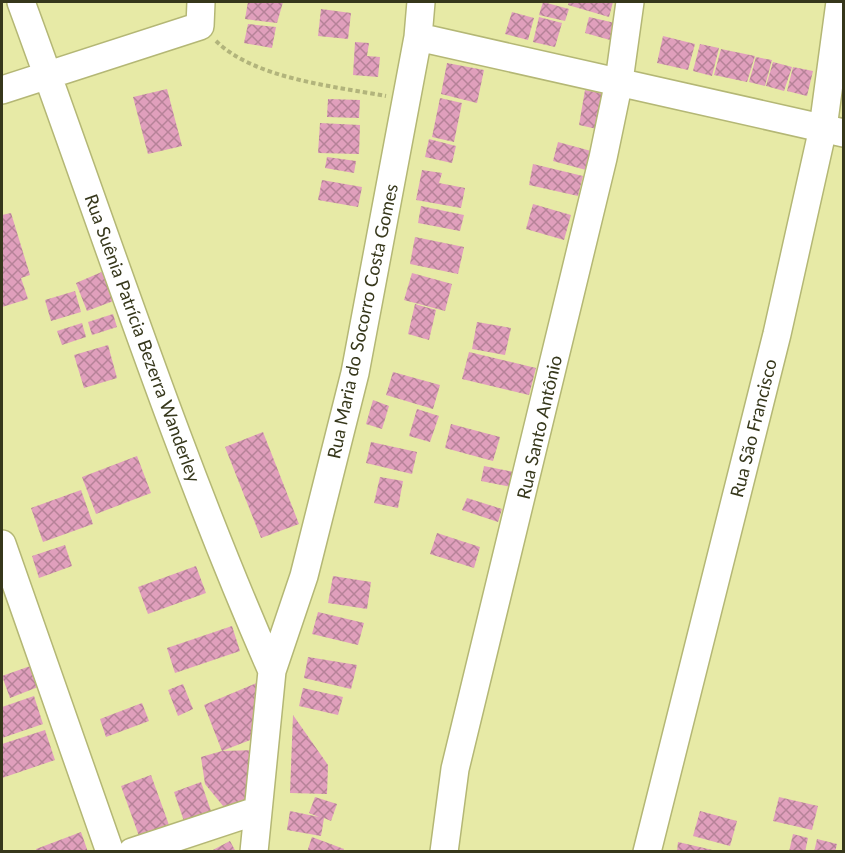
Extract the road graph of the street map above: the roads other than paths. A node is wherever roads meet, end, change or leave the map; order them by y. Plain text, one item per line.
1 (21, 2) edge
2 (422, 2) edge
3 (630, 2) edge
4 (840, 2) edge
5 (200, 14) edge
6 (418, 37) junction
7 (48, 73) junction
8 (619, 81) junction
9 (2, 90) edge
10 (833, 131) edge
11 (2, 544) edge
12 (272, 671) junction
13 (256, 811) junction
14 (110, 852) edge
15 (132, 852) edge
16 (254, 852) edge
17 (444, 852) edge
18 (647, 852) edge

1 - 7 street, Rua Suênia Patrícia Bezerra Wanderley
2 - 6 street, Rua Maria do Socorro Costa Gomes
3 - 8 street, Rua Santo Antônio
4 - 10 street, Rua São Francisco
5 - 7 street
6 - 8 street
6 - 12 street, Rua Maria do Socorro Costa Gomes
7 - 9 street
7 - 12 street, Rua Suênia Patrícia Bezerra Wanderley
8 - 10 street
8 - 17 street, Rua Santo Antônio
10 - 18 street, Rua São Francisco
11 - 14 street
12 - 13 street, Rua Maria do Socorro Costa Gomes
13 - 15 street
13 - 16 street, Rua Maria do Socorro Costa Gomes

